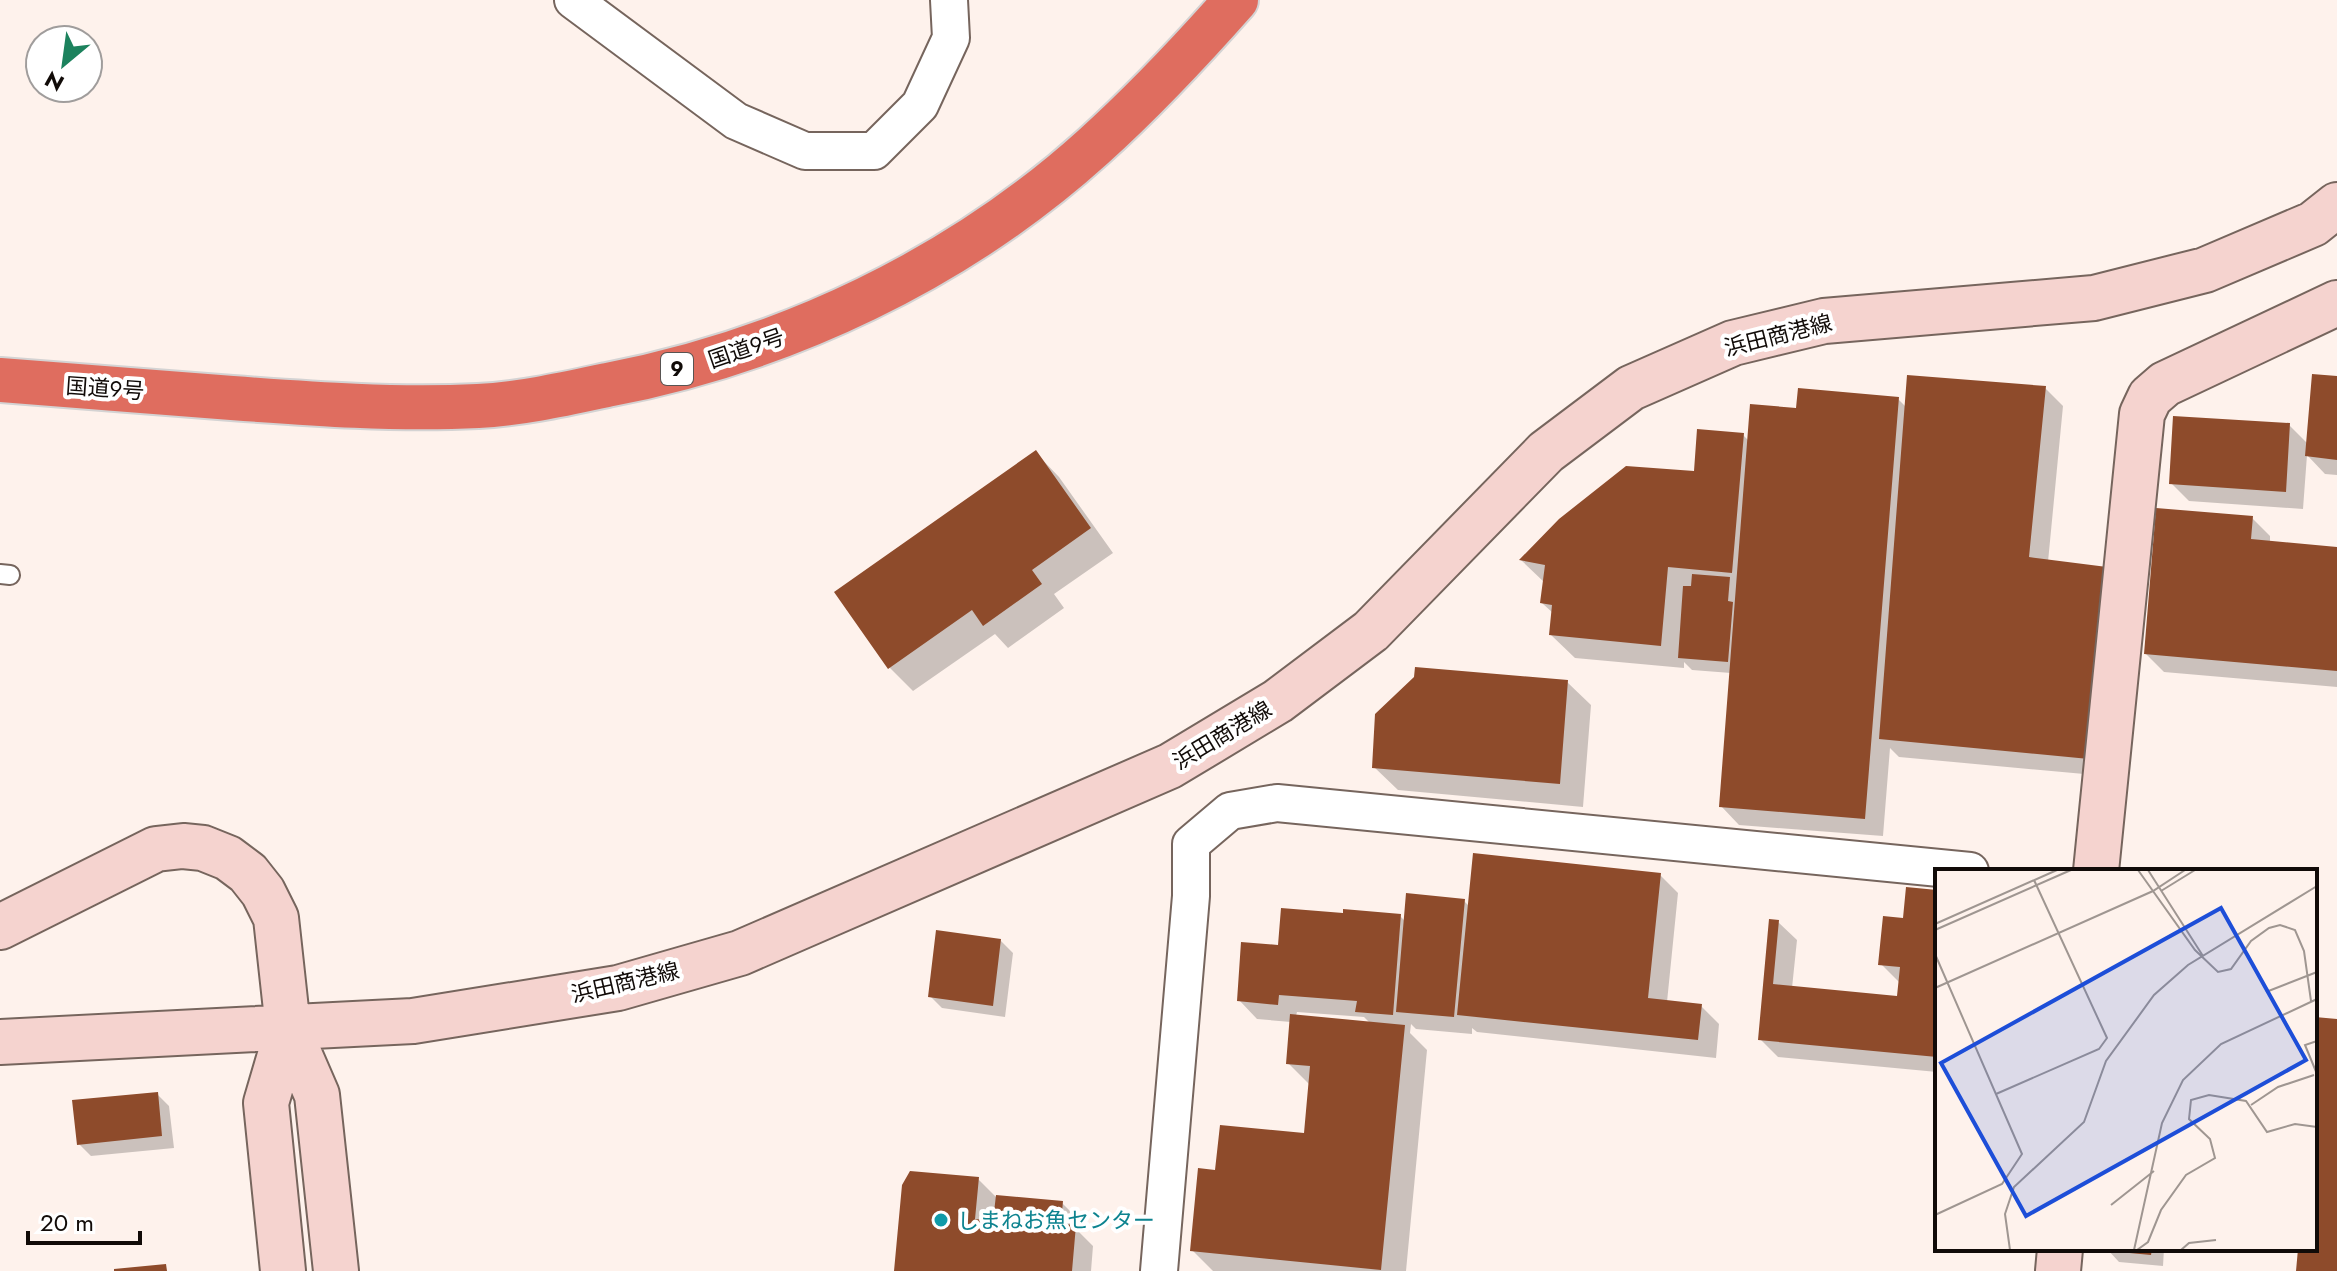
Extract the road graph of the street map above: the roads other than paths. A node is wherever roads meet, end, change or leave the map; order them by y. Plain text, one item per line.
1 (573, 0) edge
2 (949, 0) edge
3 (1236, 0) edge
4 (2337, 205) edge
5 (2337, 303) edge
6 (0, 380) edge
7 (1950, 869) edge
8 (2096, 869) edge
9 (0, 927) edge
10 (288, 1028) junction
11 (0, 1042) edge
12 (2060, 1251) edge
13 (283, 1271) edge
14 (336, 1271) edge
15 (1159, 1271) edge
16 (2058, 1271) edge

1 - 2 street
3 - 6 highway, 国道9号 / 9
4 - 10 main road, 浜田商港線
5 - 8 main road
7 - 15 street
9 - 10 main road
10 - 11 main road, 浜田商港線
10 - 13 main road
10 - 14 main road
12 - 16 main road

